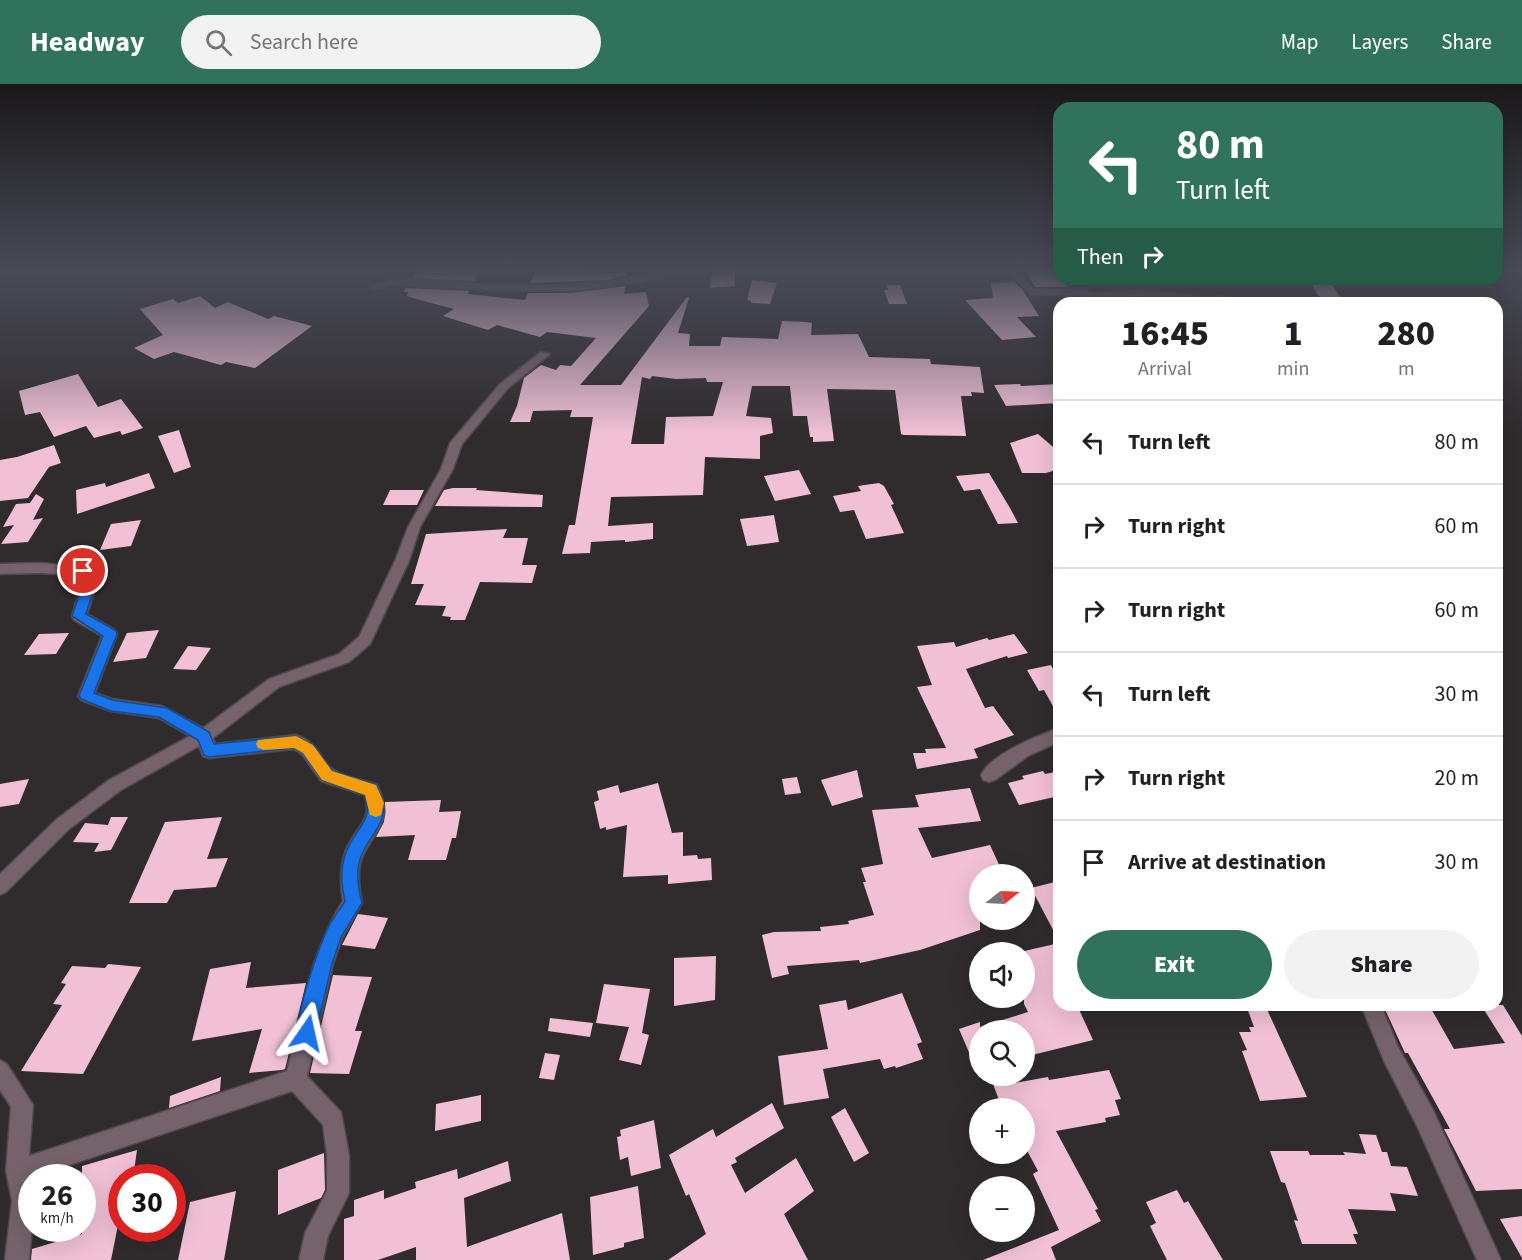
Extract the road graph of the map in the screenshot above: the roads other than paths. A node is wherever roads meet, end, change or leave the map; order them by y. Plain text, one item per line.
1 (544, 354) dead end
2 (0, 569) edge
3 (204, 736) junction
4 (1053, 737) edge
5 (989, 775) dead end
6 (0, 886) edge
7 (1373, 1011) edge
8 (0, 1071) edge
9 (296, 1079) junction
10 (17, 1171) junction
11 (16, 1260) edge
12 (311, 1260) edge
13 (1489, 1260) edge

1 - 3 street
2 - 3 street
3 - 6 street
3 - 9 street
4 - 5 street
7 - 13 street
8 - 10 street
9 - 10 street
9 - 12 street
10 - 11 street

